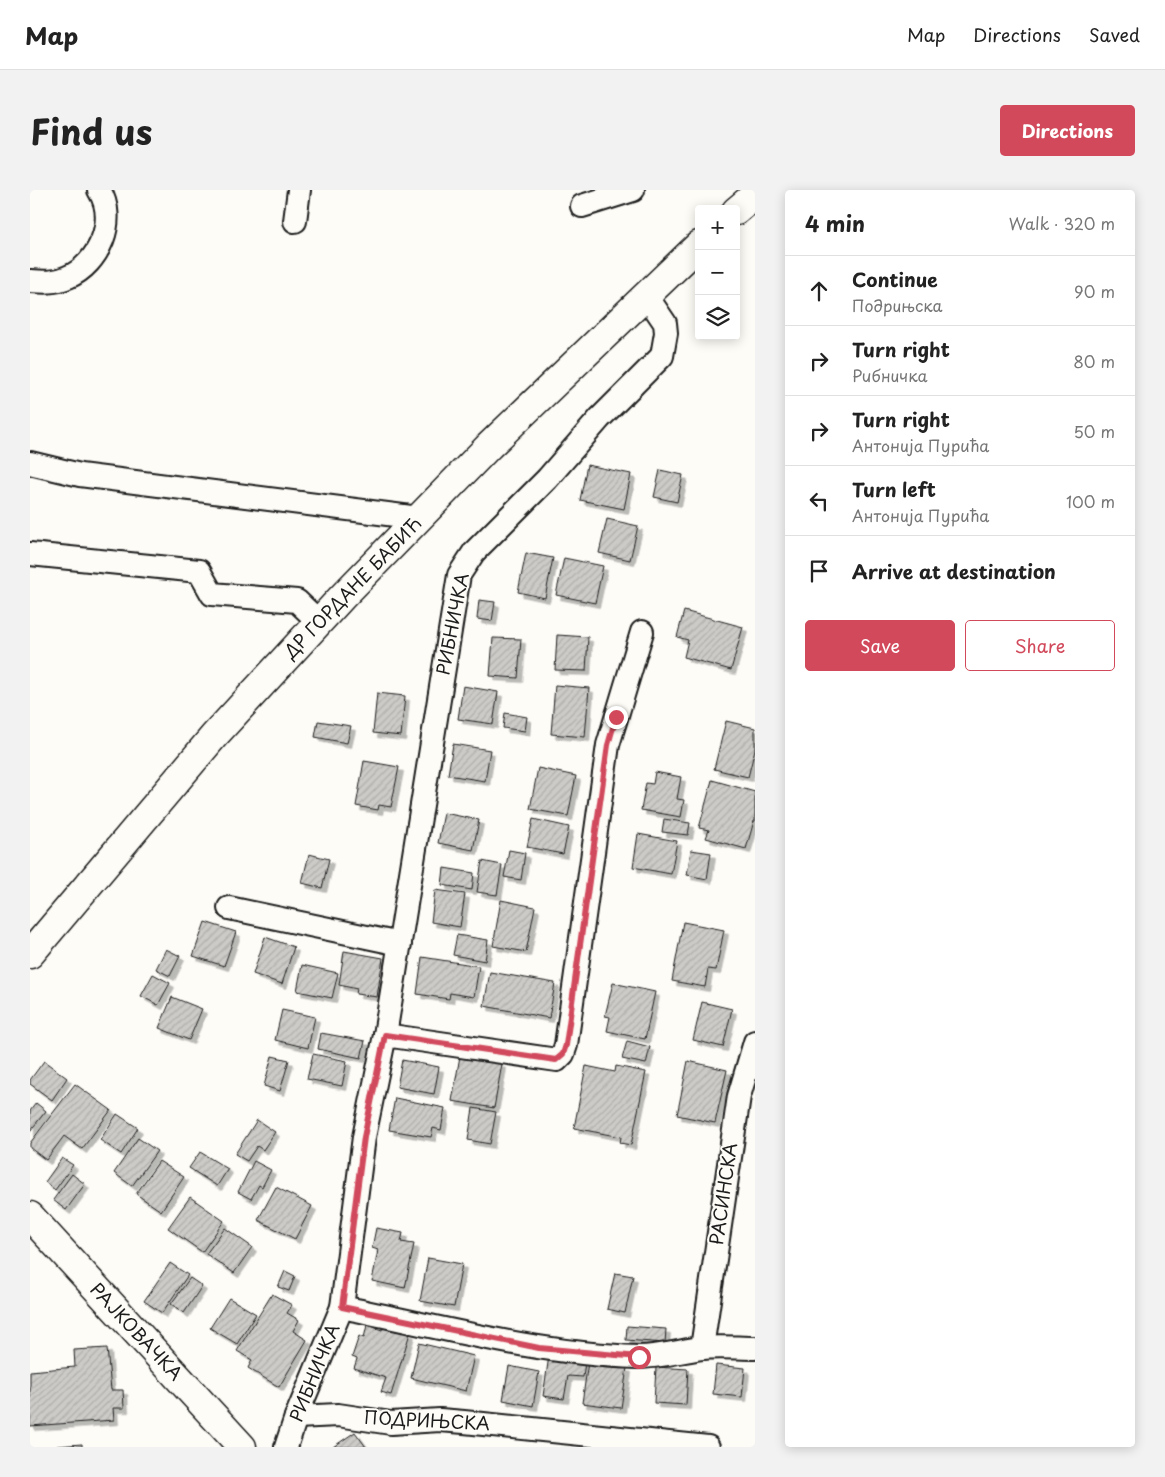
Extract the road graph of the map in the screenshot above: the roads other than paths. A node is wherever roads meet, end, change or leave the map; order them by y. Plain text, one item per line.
1 (99, 190) edge
2 (115, 190) edge
3 (299, 190) edge
4 (633, 190) edge
5 (755, 195) edge
6 (582, 206) dead end
7 (740, 208) edge
8 (106, 214) junction
9 (295, 221) dead end
10 (695, 249) edge
11 (30, 281) edge
12 (646, 295) junction
13 (33, 468) edge
14 (420, 518) junction
15 (30, 554) edge
16 (319, 622) junction
17 (642, 632) dead end
18 (228, 908) dead end
19 (400, 944) junction
20 (30, 954) edge
21 (385, 1035) junction
22 (755, 1042) edge
23 (30, 1216) edge
24 (342, 1307) junction
25 (702, 1348) junction
26 (755, 1348) edge
27 (296, 1417) junction
28 (242, 1447) edge
29 (286, 1447) edge
30 (708, 1447) edge

1 - 8 street
2 - 8 street
3 - 9 street
4 - 6 street
5 - 7 main road
8 - 11 street
10 - 12 main road, ДР ГОРДАНЕ БАБИЋ
12 - 14 main road, ДР ГОРДАНЕ БАБИЋ
12 - 19 street, РИБНИЧКА
13 - 14 street
14 - 16 main road, ДР ГОРДАНЕ БАБИЋ
15 - 16 street
16 - 20 main road, ДР ГОРДАНЕ БАБИЋ
17 - 21 street
18 - 19 street
19 - 21 street, РИБНИЧКА
21 - 24 street, РИБНИЧКА
22 - 25 street, РАСИНСКА
23 - 28 main road, РАЈКОВАЧКА
24 - 25 street
24 - 27 street, РИБНИЧКА
25 - 26 street
27 - 29 street, РИБНИЧКА
27 - 30 street, ПОДРИЊСКА

